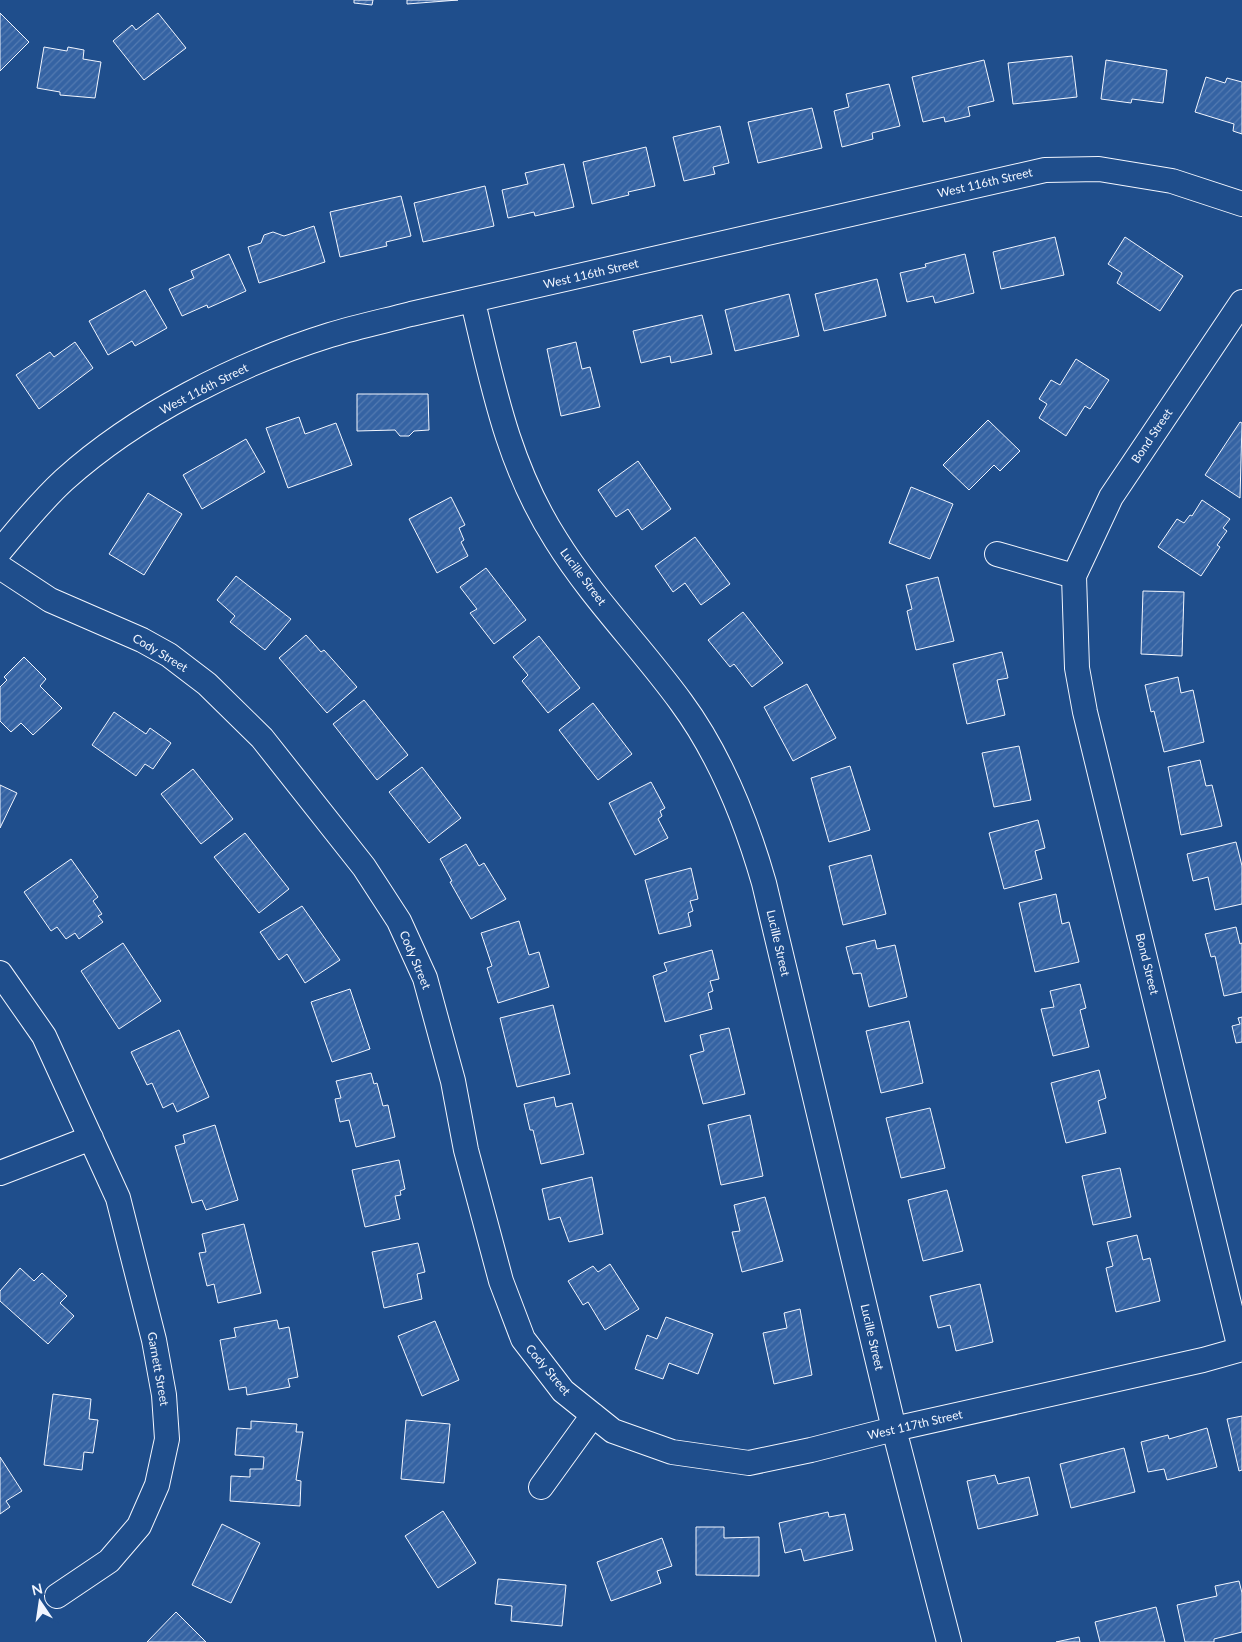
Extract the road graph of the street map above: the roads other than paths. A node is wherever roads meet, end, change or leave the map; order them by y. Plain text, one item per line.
1 (1242, 204) edge
2 (473, 302) junction
3 (1242, 302) edge
4 (0, 551) edge
5 (997, 554) dead end
6 (0, 567) edge
7 (1074, 576) junction
8 (0, 973) edge
9 (91, 1138) junction
10 (0, 1173) edge
11 (1241, 1349) edge
12 (593, 1415) junction
13 (894, 1429) junction
14 (541, 1487) dead end
15 (57, 1596) dead end
16 (949, 1642) edge

1 - 2 street, West 116th Street
2 - 4 street, West 116th Street
2 - 13 street, Lucille Street
3 - 7 street, Bond Street
5 - 7 street
6 - 12 street, Cody Street
7 - 11 street, Bond Street
8 - 9 street, Garnett Street
9 - 10 street
9 - 15 street, Garnett Street
11 - 13 street, West 117th Street
12 - 13 street, West 117th Street
12 - 14 street
13 - 16 street, Lucille Street

